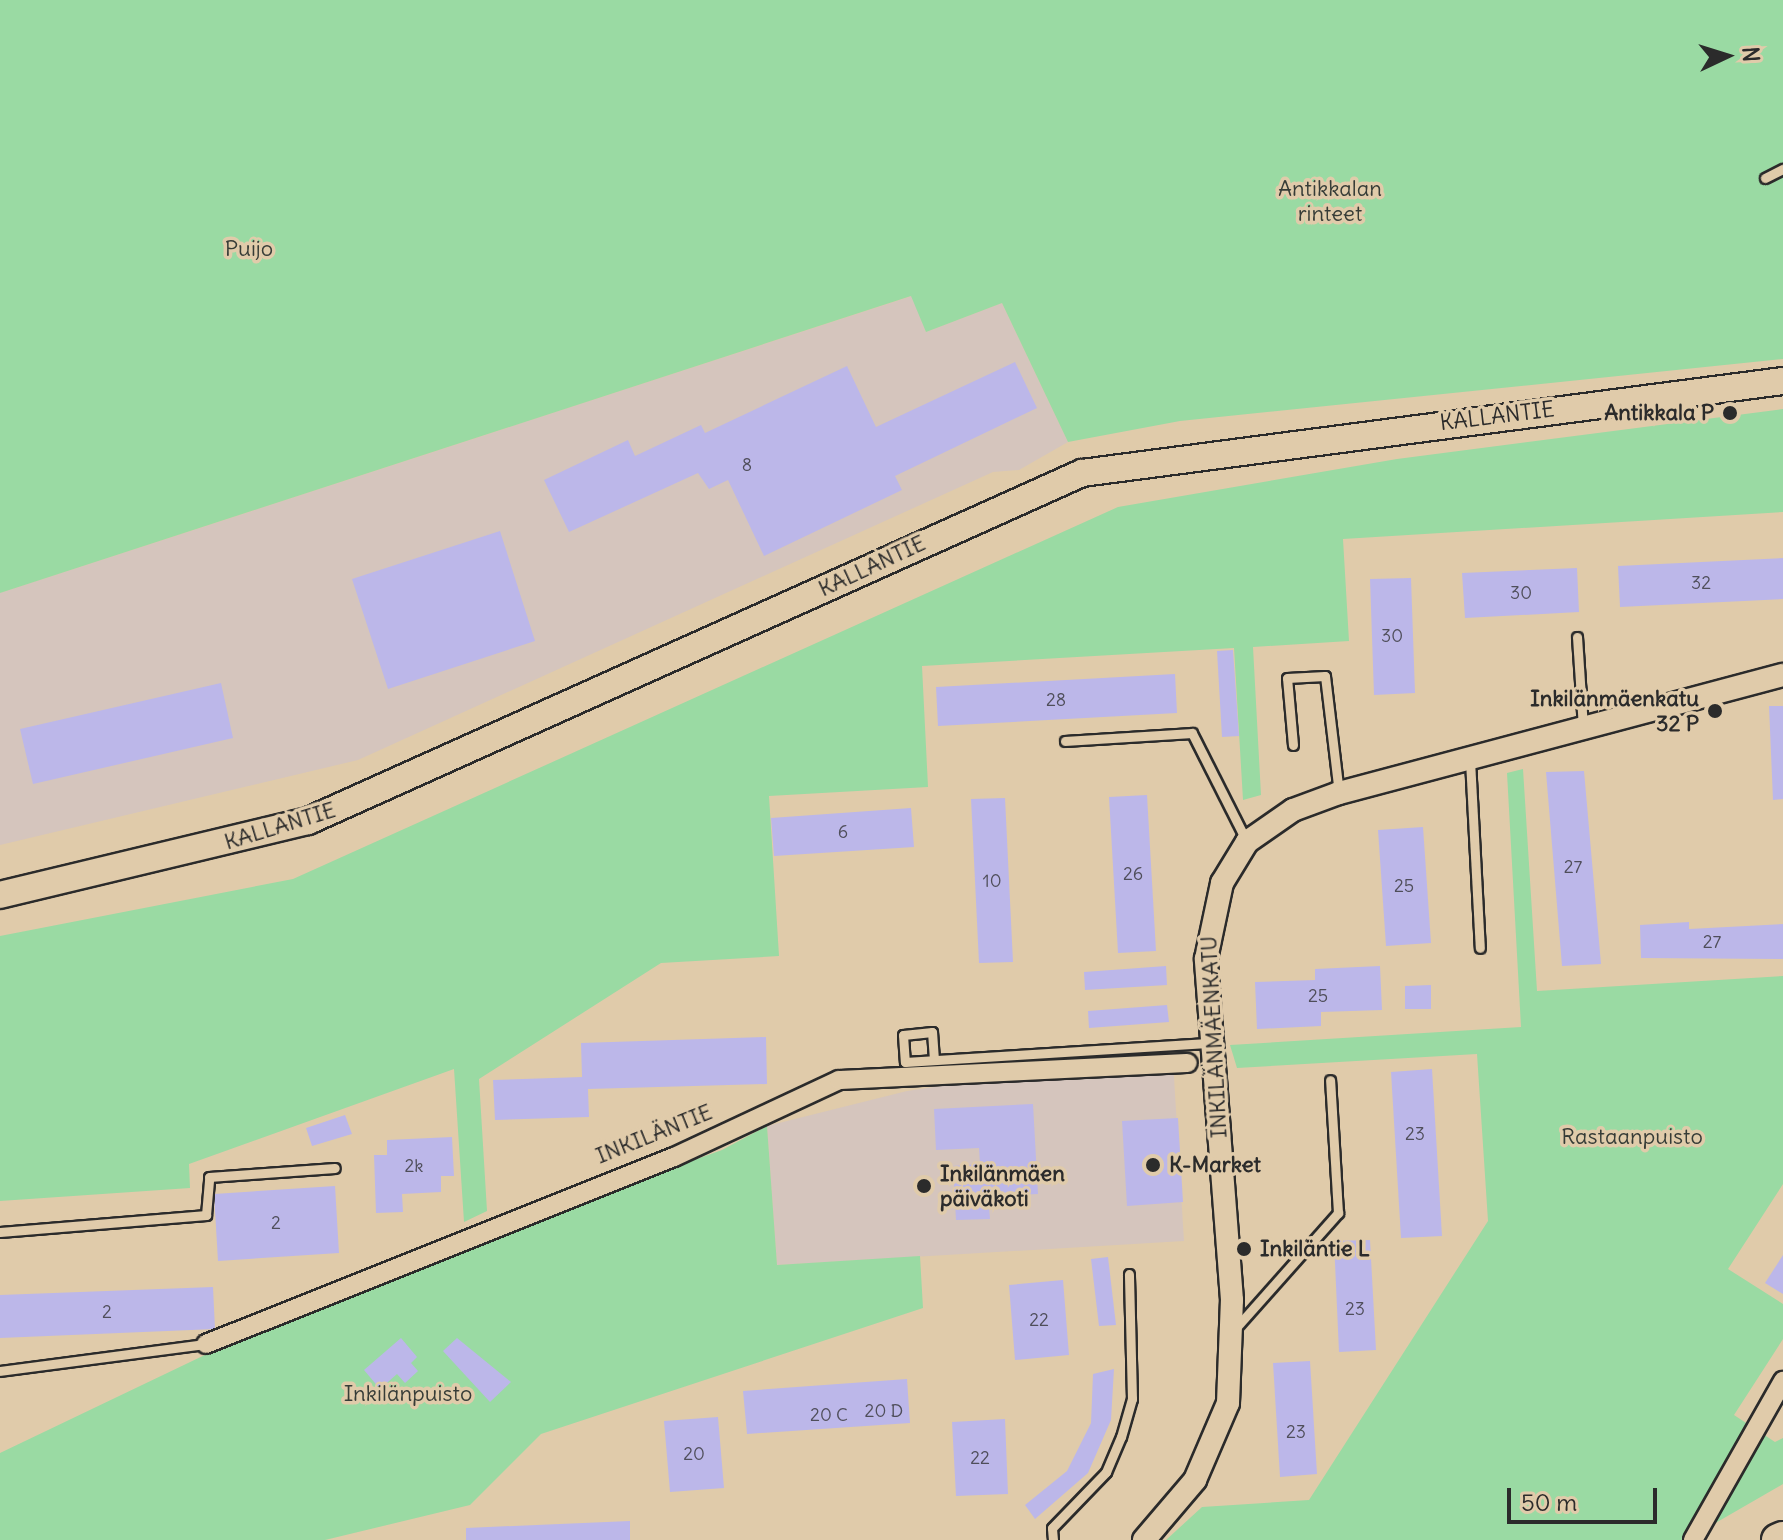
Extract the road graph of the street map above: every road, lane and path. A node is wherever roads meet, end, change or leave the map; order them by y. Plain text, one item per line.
1 (1783, 169) edge
2 (1765, 178) dead end
3 (1783, 381) edge
4 (1577, 637) dead end
5 (1783, 675) edge
6 (1584, 730) junction
7 (1065, 741) dead end
8 (1293, 745) dead end
9 (1470, 760) junction
10 (1339, 793) junction
11 (1247, 842) junction
12 (0, 895) edge
13 (1480, 948) dead end
14 (1211, 1043) junction
15 (934, 1060) junction
16 (1188, 1063) dead end
17 (1330, 1080) dead end
18 (335, 1168) dead end
19 (0, 1232) edge
20 (1129, 1274) dead end
21 (1232, 1332) junction
22 (206, 1344) joint
23 (0, 1371) edge
24 (1783, 1381) edge
25 (1053, 1540) edge
26 (1144, 1540) edge
27 (1693, 1540) edge

1 - 2 lane
3 - 12 main road, KALLANTIE
4 - 6 lane
5 - 6 street, INKILÄNMÄENKATU
6 - 9 street, INKILÄNMÄENKATU
7 - 11 lane
8 - 10 lane
9 - 10 street, INKILÄNMÄENKATU
9 - 13 lane
10 - 11 street, INKILÄNMÄENKATU
11 - 14 street, INKILÄNMÄENKATU
14 - 15 lane
14 - 21 street, INKILÄNMÄENKATU
15 - 15 lane
16 - 22 street, INKILÄNTIE
17 - 21 lane
18 - 19 lane
20 - 25 lane
21 - 26 street, INKILÄNMÄENKATU
22 - 23 lane
24 - 27 street

